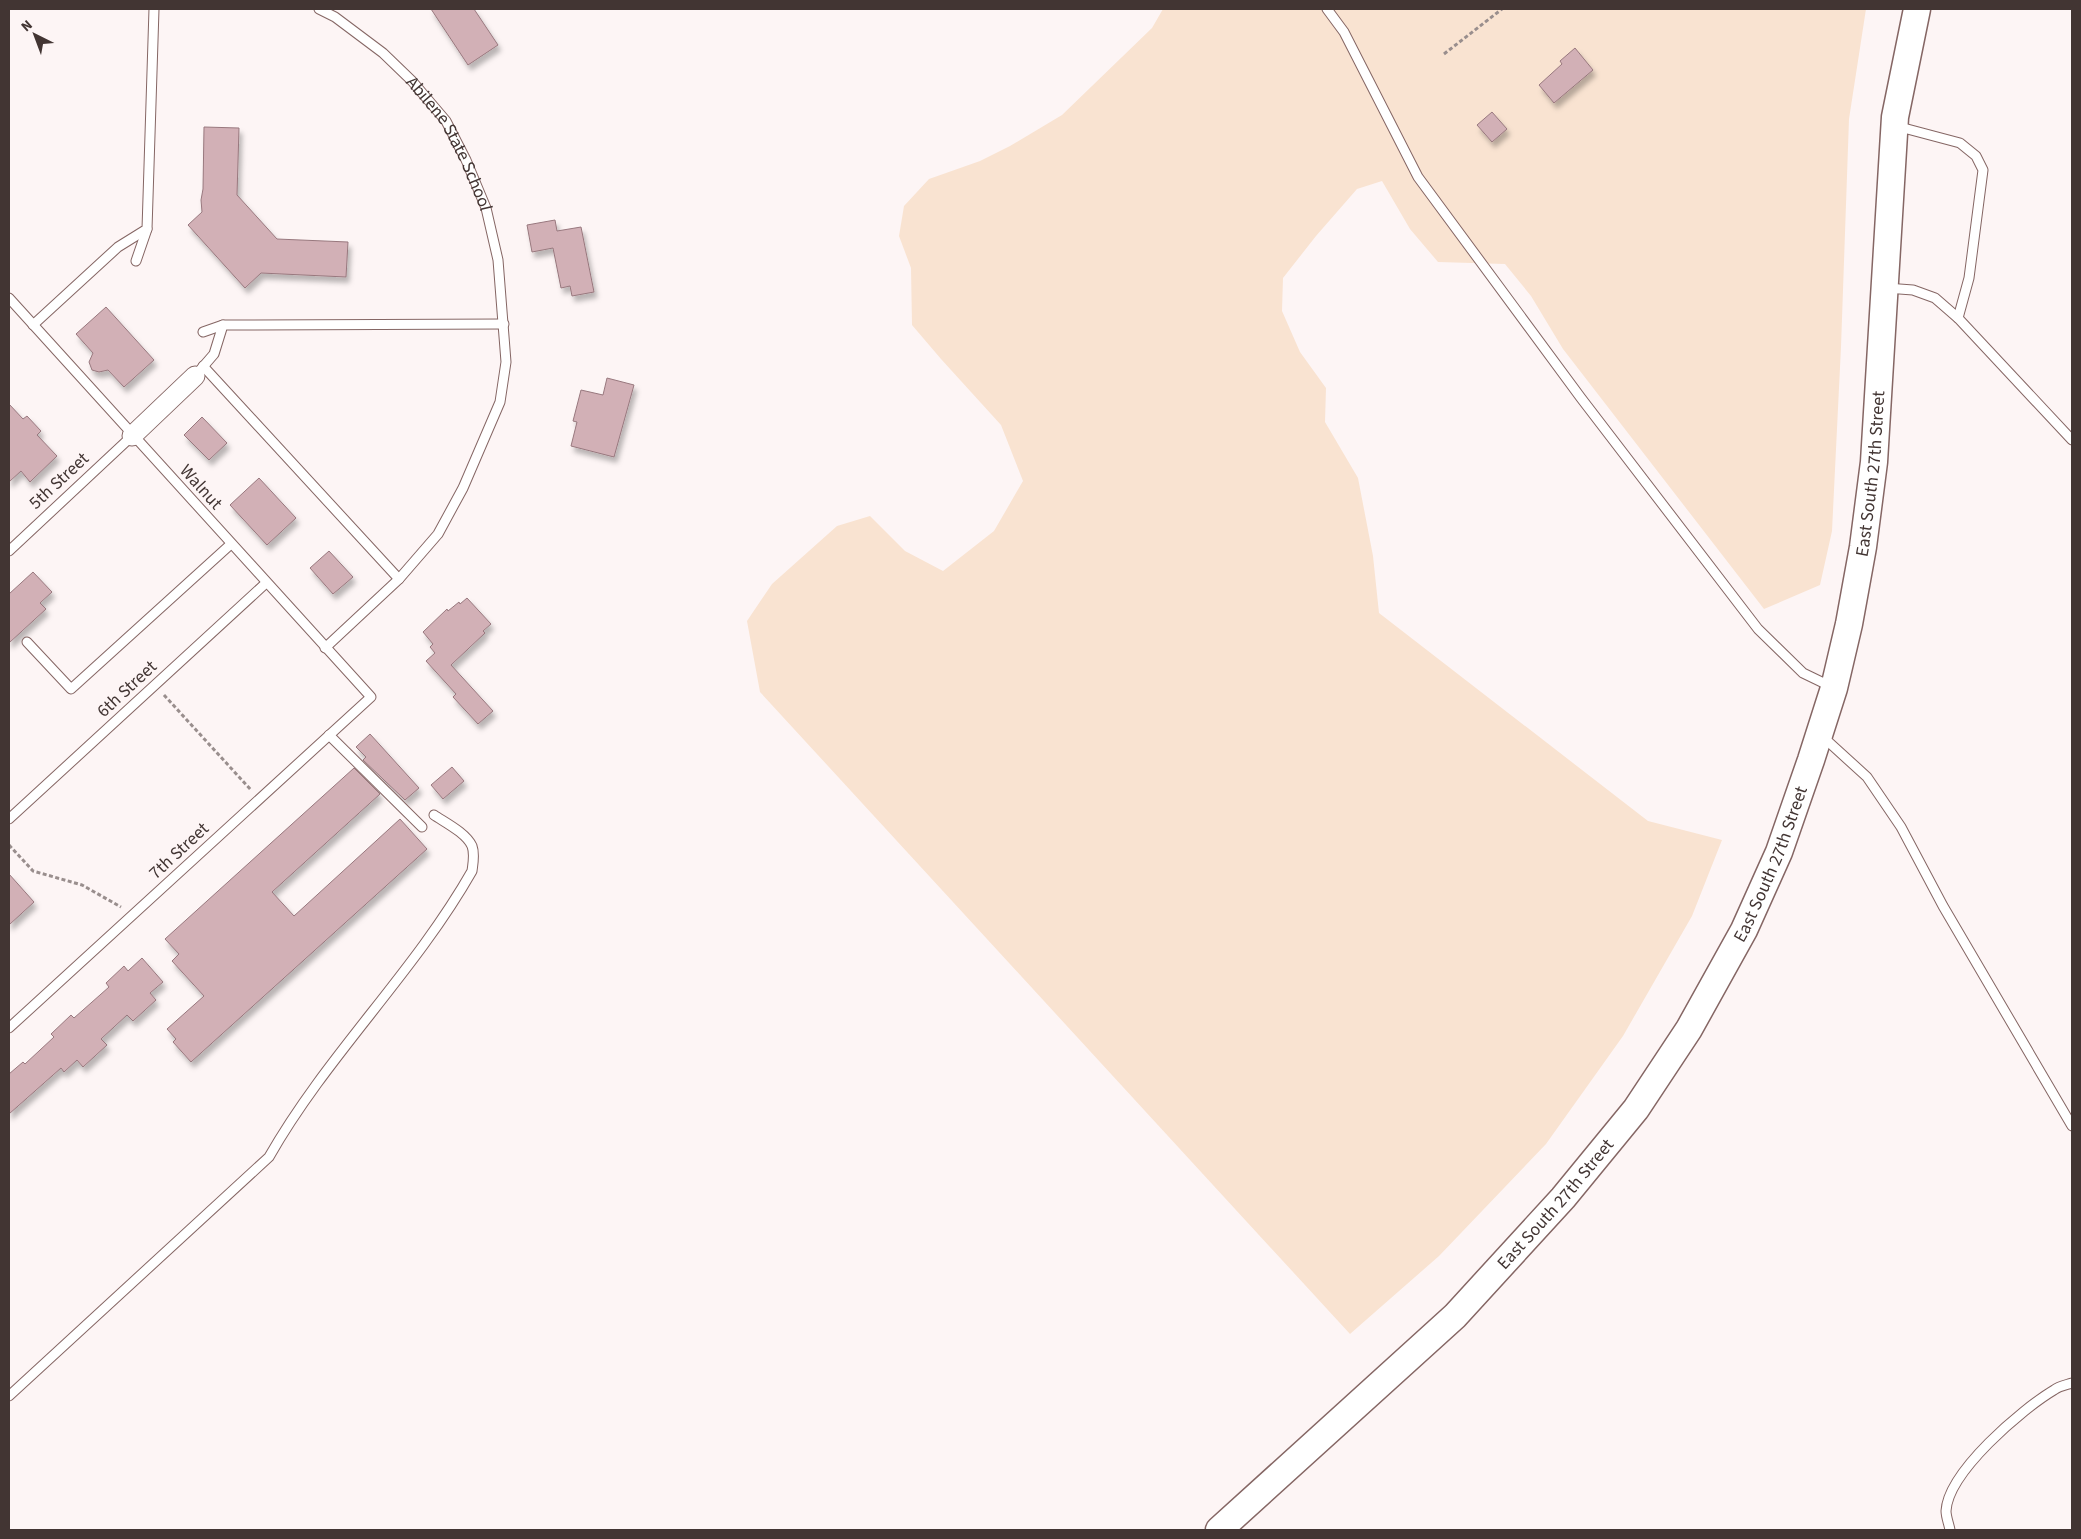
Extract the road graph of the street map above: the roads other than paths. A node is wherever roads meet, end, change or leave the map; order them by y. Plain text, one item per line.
1 (154, 9) edge
2 (319, 9) edge
3 (1327, 9) edge
4 (1917, 9) edge
5 (1894, 126) junction
6 (147, 229) junction
7 (136, 260) dead end
8 (1884, 288) junction
9 (9, 298) edge
10 (1958, 318) junction
11 (504, 324) junction
12 (33, 325) junction
13 (222, 325) junction
14 (203, 332) dead end
15 (199, 371) junction
16 (132, 436) junction
17 (2072, 440) edge
18 (231, 544) junction
19 (9, 551) edge
20 (400, 579) junction
21 (266, 583) junction
22 (28, 642) dead end
23 (326, 648) junction
24 (1834, 688) junction
25 (370, 696) joint
26 (1820, 734) junction
27 (329, 735) junction
28 (434, 816) dead end
29 (9, 819) edge
30 (422, 826) dead end
31 (9, 1028) edge
32 (2072, 1126) edge
33 (2072, 1383) edge
34 (9, 1396) edge
35 (1219, 1530) edge
36 (1950, 1530) edge

1 - 6 lane
2 - 11 lane, Abilene State School
3 - 24 lane
4 - 5 main road, East South 27th Street
5 - 8 main road, East South 27th Street
5 - 10 lane
6 - 7 lane
6 - 12 lane
8 - 10 lane
8 - 24 main road, East South 27th Street
9 - 12 lane, Walnut
10 - 17 lane
11 - 13 lane
11 - 20 lane, Abilene State School
12 - 16 lane, Walnut
13 - 14 lane
13 - 15 lane
15 - 16 street
15 - 20 lane
16 - 18 lane, Walnut
16 - 19 lane, 5th Street
18 - 21 lane, Walnut
18 - 22 lane
20 - 23 lane, Abilene State School
21 - 23 lane, Walnut
21 - 29 lane, 6th Street
23 - 25 lane, Walnut
24 - 26 main road, East South 27th Street
25 - 27 lane, 7th Street
26 - 32 lane
26 - 35 main road, East South 27th Street
27 - 30 lane
27 - 31 lane, 7th Street
28 - 34 lane
33 - 36 lane

